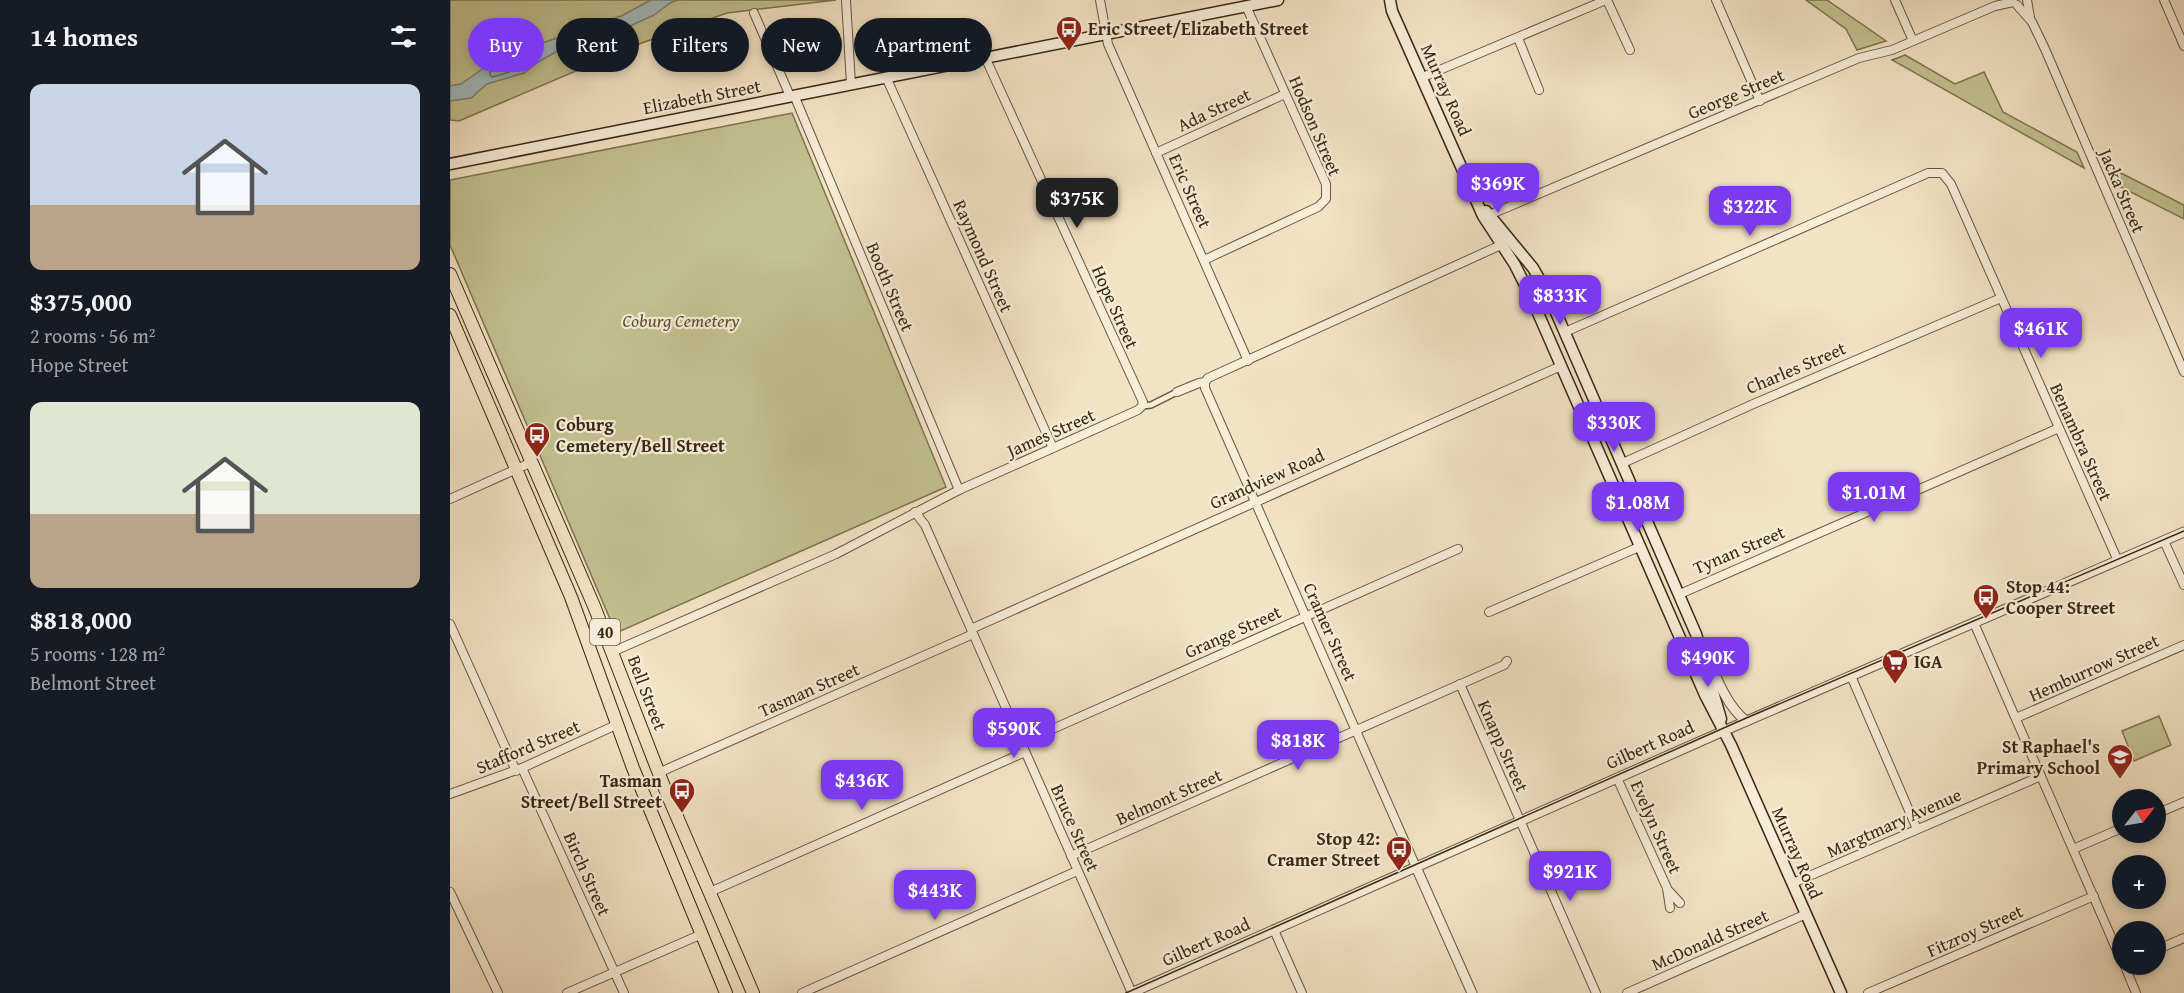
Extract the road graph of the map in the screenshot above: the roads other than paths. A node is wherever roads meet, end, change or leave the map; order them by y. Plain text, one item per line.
1 (846, 0) edge
2 (1100, 0) edge
3 (1278, 0) edge
4 (1390, 0) edge
5 (1607, 0) edge
6 (1716, 0) edge
7 (1895, 0) edge
8 (2027, 0) edge
9 (2164, 0) edge
10 (2014, 2) edge
11 (1999, 3) edge
12 (1246, 6) junction
13 (754, 13) dead end
14 (2031, 22) junction
15 (1108, 33) junction
16 (1518, 38) junction
17 (1913, 41) junction
18 (2184, 46) edge
19 (1630, 50) dead end
20 (992, 56) edge
21 (911, 72) edge
22 (992, 72) edge
23 (886, 77) junction
24 (1423, 77) junction
25 (851, 84) junction
26 (1539, 90) dead end
27 (1285, 94) junction
28 (792, 96) junction
29 (1760, 101) junction
30 (1156, 153) junction
31 (450, 164) edge
32 (1474, 194) junction
33 (1489, 215) junction
34 (1501, 245) junction
35 (1204, 260) junction
36 (450, 274) edge
37 (2001, 298) junction
38 (467, 313) junction
39 (451, 318) edge
40 (1565, 332) junction
41 (1550, 338) junction
42 (1577, 359) junction
43 (1248, 361) junction
44 (1561, 366) junction
45 (2184, 372) edge
46 (1205, 382) junction
47 (1177, 392) joint
48 (1142, 406) junction
49 (2059, 428) junction
50 (1053, 448) junction
51 (532, 462) junction
52 (1623, 463) junction
53 (517, 468) junction
54 (1606, 470) junction
55 (959, 490) junction
56 (450, 499) edge
57 (1254, 502) junction
58 (915, 512) junction
59 (2184, 532) edge
60 (1656, 540) junction
61 (2164, 541) junction
62 (1639, 547) junction
63 (1458, 549) dead end
64 (2118, 561) junction
65 (2184, 585) edge
66 (1680, 594) junction
67 (1663, 600) junction
68 (1489, 612) dead end
69 (1306, 616) junction
70 (1974, 622) junction
71 (450, 624) edge
72 (972, 631) junction
73 (1696, 634) junction
74 (2184, 645) edge
75 (612, 652) junction
76 (1507, 661) dead end
77 (1851, 676) junction
78 (625, 683) junction
79 (1460, 684) junction
80 (606, 698) junction
81 (2016, 718) junction
82 (1746, 721) junction
83 (616, 725) junction
84 (1724, 729) junction
85 (1356, 731) junction
86 (1020, 743) junction
87 (1025, 753) junction
88 (519, 769) junction
89 (658, 773) junction
90 (2041, 776) junction
91 (1617, 778) junction
92 (450, 794) edge
93 (2184, 802) edge
94 (2166, 810) edge
95 (1520, 821) junction
96 (1917, 829) junction
97 (2112, 832) edge
98 (2073, 849) junction
99 (1071, 856) junction
100 (1416, 867) junction
101 (1077, 871) junction
102 (1792, 884) junction
103 (1666, 888) junction
104 (450, 892) edge
105 (710, 892) junction
106 (2094, 896) junction
107 (1680, 903) dead end
108 (1670, 908) dead end
109 (1806, 914) junction
110 (1274, 930) junction
111 (702, 934) junction
112 (2112, 938) edge
113 (2184, 938) edge
114 (2166, 946) edge
115 (615, 973) junction
116 (2128, 975) edge
117 (498, 993) edge
118 (567, 993) edge
119 (624, 993) edge
120 (726, 993) edge
121 (753, 993) edge
122 (802, 993) edge
123 (1132, 993) edge
124 (1302, 993) edge
125 (1472, 993) edge
126 (1596, 993) edge
127 (1627, 993) edge
128 (1841, 993) edge
129 (1868, 993) edge
130 (2136, 993) edge

1 - 25 street
2 - 15 street, Eric Street
3 - 12 main road, Elizabeth Street
4 - 24 main road, Murray Road
5 - 16 street
5 - 19 street
6 - 29 street
7 - 17 street
8 - 10 street, George Street
8 - 14 street, Jacka Street
9 - 18 street
10 - 11 street, George Street
10 - 14 street, Jacka Street
11 - 17 street, George Street
12 - 15 main road, Elizabeth Street
12 - 27 street, Hodson Street
13 - 28 street, Booth Street
14 - 45 street, Jacka Street
15 - 20 main road, Elizabeth Street
15 - 30 street, Eric Street
16 - 24 street
16 - 26 street
17 - 29 street, George Street
21 - 23 main road, Elizabeth Street
22 - 48 street, Hope Street
23 - 25 main road, Elizabeth Street
23 - 50 street, Raymond Street
24 - 32 main road, Murray Road
25 - 28 main road, Elizabeth Street
27 - 30 street, Ada Street
27 - 35 street, Hodson Street
28 - 31 main road, Elizabeth Street
28 - 55 street, Booth Street
29 - 33 street, George Street
30 - 35 street, Eric Street
32 - 33 main road, Murray Road
32 - 34 main road, Murray Road
33 - 40 main road, Murray Road
34 - 41 main road, Murray Road
34 - 43 street, James Street
35 - 43 street, Eric Street
36 - 38 highway, Bell Street / 40
37 - 40 street, Benambra Street
37 - 49 street, Benambra Street
37 - 52 street, Charles Street
38 - 39 street
38 - 51 highway, Bell Street / 40
39 - 53 highway, 40
40 - 41 main road
40 - 42 main road, Murray Road
41 - 44 main road, Murray Road
42 - 44 main road, Grandview Road
42 - 52 main road, Murray Road
43 - 46 street, James Street
44 - 54 main road, Murray Road
44 - 57 street, Grandview Road
46 - 47 street, James Street
46 - 57 street, Cramer Street
47 - 48 street, James Street
48 - 50 street, James Street
49 - 64 street, Benambra Street
49 - 66 street, Tynan Street
50 - 55 street, James Street
51 - 53 street
51 - 75 highway, Bell Street / 40
52 - 54 main road, Charles Street
52 - 60 main road, Murray Road
53 - 56 street
53 - 80 highway, 40
54 - 62 main road, Murray Road
55 - 58 street, James Street
57 - 69 street, Cramer Street
57 - 72 street, Grandview Road
58 - 72 street, Bruce Street
58 - 75 street, James Street
59 - 61 street, Gilbert Road
60 - 62 main road
60 - 66 main road, Murray Road
61 - 64 street, Gilbert Road
61 - 65 street
62 - 67 main road, Murray Road
62 - 68 street
63 - 69 street, Grange Street
64 - 70 street, Gilbert Road
66 - 67 main road, Tynan Street
66 - 73 main road, Murray Road
67 - 84 main road, Murray Road
69 - 85 street, Cramer Street
69 - 86 street, Grange Street
70 - 77 street, Gilbert Road
70 - 81 street
71 - 88 street, Birch Street
72 - 86 street, Bruce Street
72 - 89 street, Tasman Street
73 - 82 street
73 - 84 main road, Murray Road
74 - 81 street, Hemburrow Street
75 - 78 highway, Bell Street / 40
76 - 79 street, Belmont Street
77 - 82 street, Gilbert Road
77 - 96 street
78 - 80 highway
78 - 89 highway, Bell Street / 40
79 - 85 street, Belmont Street
79 - 95 street, Knapp Street
80 - 83 highway, 40
81 - 90 street
82 - 84 street, Gilbert Road
83 - 88 street, Stafford Street
83 - 111 highway, 40
84 - 91 street, Gilbert Road
84 - 102 main road, Murray Road
85 - 99 street, Belmont Street
85 - 100 street, Cramer Street
86 - 87 street, Bruce Street
87 - 99 street, Bruce Street
87 - 105 street
88 - 92 street, Stafford Street
88 - 115 street, Birch Street
89 - 105 highway, Bell Street / 40
90 - 96 street, Margtmary Avenue
90 - 98 street
91 - 95 street, Gilbert Road
91 - 103 street, Evelyn Street
93 - 94 street
95 - 100 street, Gilbert Road
95 - 126 street, Knapp Street
96 - 102 street, Margtmary Avenue
97 - 98 street
98 - 106 street
99 - 101 street, Bruce Street
100 - 110 street, Gilbert Road
100 - 125 street, Cramer Street
101 - 122 street
101 - 123 street, Bruce Street
102 - 109 main road, Murray Road
103 - 107 street, Evelyn Street
103 - 108 street, Evelyn Street
104 - 117 street
105 - 121 highway, Bell Street / 40
106 - 112 street
106 - 129 street, Fitzroy Street
109 - 127 street, McDonald Street
109 - 128 main road, Murray Road
110 - 123 street, Gilbert Road
110 - 124 street
111 - 115 street
111 - 120 highway, 40
113 - 114 street
115 - 118 street
115 - 119 street, Birch Street
116 - 130 street

